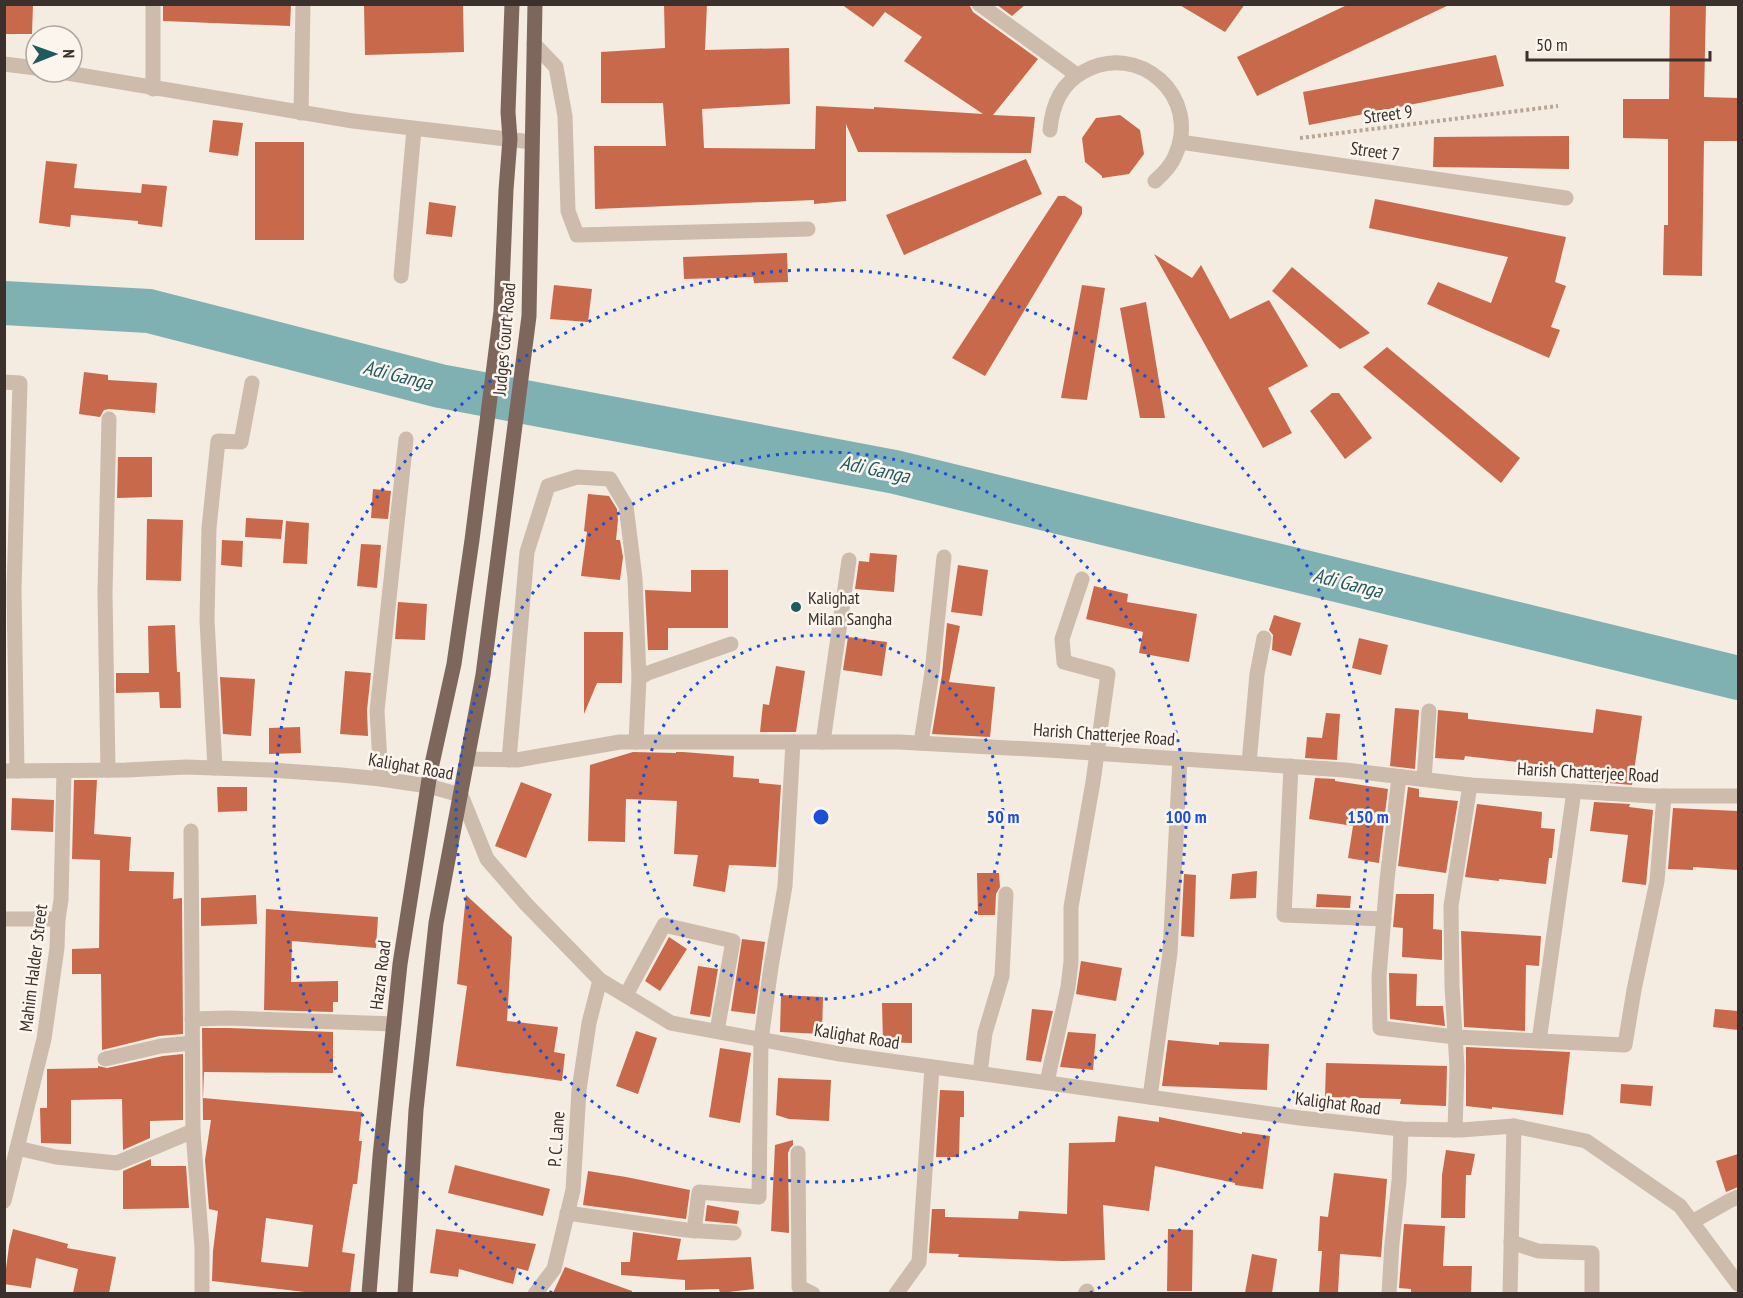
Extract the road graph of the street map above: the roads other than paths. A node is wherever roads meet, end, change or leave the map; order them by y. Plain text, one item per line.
1 (153, 4) edge
2 (303, 4) edge
3 (512, 4) edge
4 (535, 4) edge
5 (979, 4) edge
6 (534, 44) junction
7 (4, 64) edge
8 (24, 66) edge
9 (1077, 75) junction
10 (84, 76) edge
11 (153, 89) junction
12 (301, 113) junction
13 (414, 129) junction
14 (1050, 130) dead end
15 (510, 140) junction
16 (532, 142) junction
17 (1180, 142) junction
18 (1155, 181) dead end
19 (1566, 198) dead end
20 (808, 229) dead end
21 (401, 276) dead end
22 (4, 382) edge
23 (252, 383) dead end
24 (109, 419) dead end
25 (406, 439) dead end
26 (944, 557) dead end
27 (849, 560) dead end
28 (1082, 579) dead end
29 (1264, 638) dead end
30 (731, 644) dead end
31 (454, 664) joint
32 (639, 678) junction
33 (1430, 711) dead end
34 (636, 742) junction
35 (793, 742) junction
36 (823, 742) junction
37 (921, 743) junction
38 (1097, 753) junction
39 (467, 759) junction
40 (1180, 759) junction
41 (509, 760) junction
42 (1249, 763) junction
43 (1291, 766) junction
44 (215, 768) junction
45 (108, 770) junction
46 (11, 771) edge
47 (64, 771) junction
48 (1400, 777) junction
49 (381, 779) junction
50 (1424, 779) junction
51 (1470, 785) junction
52 (428, 786) junction
53 (1574, 791) junction
54 (461, 795) junction
55 (1664, 796) junction
56 (1738, 796) edge
57 (191, 831) dead end
58 (1006, 894) dead end
59 (4, 919) edge
60 (58, 919) junction
61 (1384, 919) junction
62 (600, 980) junction
63 (626, 995) junction
64 (192, 1020) junction
65 (394, 1024) junction
66 (717, 1031) junction
67 (1455, 1037) junction
68 (761, 1040) junction
69 (1539, 1041) junction
70 (192, 1043) junction
71 (105, 1059) dead end
72 (932, 1067) junction
73 (980, 1073) junction
74 (1047, 1082) junction
75 (1150, 1097) junction
76 (1514, 1126) junction
77 (1401, 1129) junction
78 (1455, 1130) junction
79 (193, 1131) junction
80 (17, 1148) junction
81 (798, 1153) dead end
82 (1738, 1197) edge
83 (4, 1201) edge
84 (567, 1213) junction
85 (1692, 1222) junction
86 (694, 1231) junction
87 (734, 1233) dead end
88 (1511, 1242) junction
89 (1738, 1284) edge
90 (202, 1293) edge
91 (369, 1293) edge
92 (405, 1293) edge
93 (535, 1293) edge
94 (813, 1293) edge
95 (896, 1293) edge
96 (1389, 1293) edge
97 (1510, 1293) edge
98 (1592, 1293) edge

1 - 11 street
2 - 12 street
3 - 15 main road, Judges Court Road
4 - 6 main road, Judges Court Road
5 - 9 street
6 - 16 main road, Judges Court Road
6 - 20 street
7 - 8 street
9 - 14 street
9 - 17 street
10 - 11 street
11 - 12 street
12 - 13 street
13 - 15 street
13 - 21 street
15 - 16 street
15 - 31 main road, Judges Court Road
16 - 39 main road, Judges Court Road
17 - 18 street
17 - 19 street, Street 7
22 - 46 street, Kalighat Road
23 - 44 street
24 - 45 street
25 - 49 street
26 - 37 street
27 - 36 street
28 - 38 street
29 - 42 street
30 - 32 street
31 - 52 main road, Hazra Road
32 - 34 street
32 - 41 street
33 - 50 street
34 - 35 street, Harish Chatterjee Road
34 - 41 street, Harish Chatterjee Road
35 - 36 street, Harish Chatterjee Road
35 - 68 street
36 - 37 street, Harish Chatterjee Road
37 - 38 street, Harish Chatterjee Road
38 - 40 street, Harish Chatterjee Road
38 - 74 street
39 - 41 street, Harish Chatterjee Road
39 - 54 main road
40 - 42 street, Harish Chatterjee Road
40 - 75 street
42 - 43 street, Harish Chatterjee Road
43 - 48 street, Harish Chatterjee Road
43 - 61 street
44 - 45 street, Kalighat Road
44 - 49 street, Kalighat Road
45 - 47 street, Kalighat Road
46 - 47 street, Kalighat Road
47 - 60 street, Mahim Halder Street
48 - 50 street, Harish Chatterjee Road
48 - 61 street
49 - 52 street, Kalighat Road
50 - 51 street, Harish Chatterjee Road
51 - 53 street, Harish Chatterjee Road
51 - 67 street
52 - 54 street, Kalighat Road
52 - 65 main road, Hazra Road
53 - 55 street, Harish Chatterjee Road
53 - 69 street
54 - 62 street, Kalighat Road
54 - 92 main road
55 - 56 street, Harish Chatterjee Road
55 - 69 street
57 - 64 street
58 - 73 street
59 - 60 street
60 - 80 street, Mahim Halder Street
61 - 67 street
62 - 63 street, Kalighat Road
62 - 84 street, P. C. Lane
63 - 66 street, Kalighat Road
63 - 66 street
64 - 65 street
64 - 70 street
65 - 91 main road, Hazra Road
66 - 68 street, Kalighat Road
67 - 69 street
67 - 78 street
68 - 72 street, Kalighat Road
68 - 86 street
70 - 71 street
70 - 79 street
72 - 73 street, Kalighat Road
72 - 95 street
73 - 74 street, Kalighat Road
74 - 75 street, Kalighat Road
75 - 77 street, Kalighat Road
76 - 78 street, Kalighat Road
76 - 85 street, Kalighat Road
76 - 88 street
77 - 78 street, Kalighat Road
77 - 96 street
79 - 80 street
79 - 90 street
80 - 83 street, Mahim Halder Street
81 - 94 street
82 - 85 street
84 - 86 street
84 - 93 street, P. C. Lane
85 - 89 street, Kalighat Road
86 - 87 street
88 - 97 street
88 - 98 street

